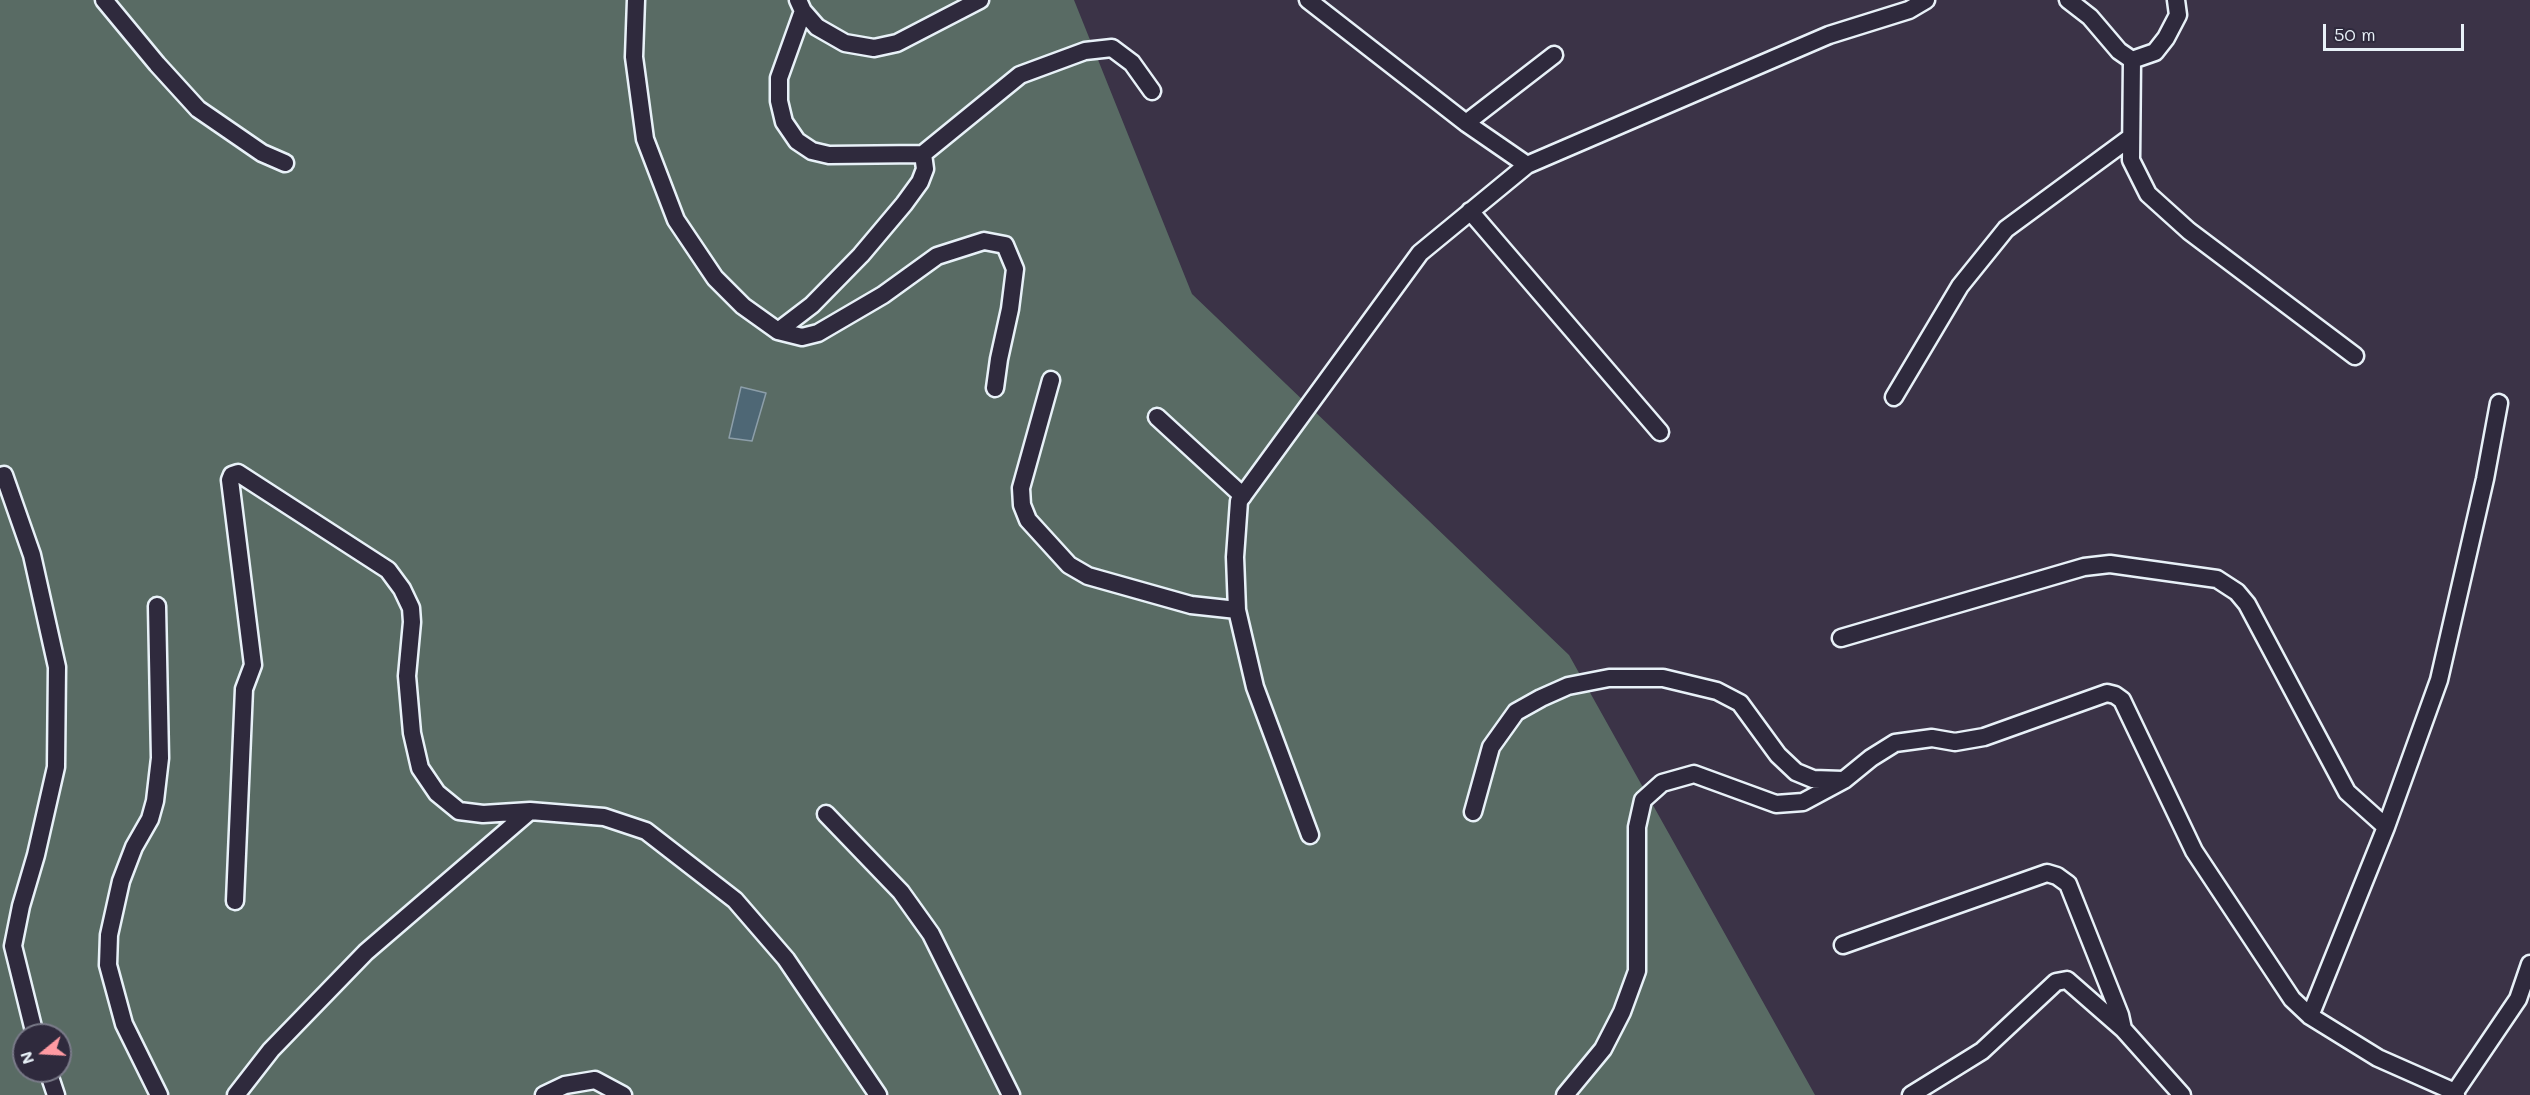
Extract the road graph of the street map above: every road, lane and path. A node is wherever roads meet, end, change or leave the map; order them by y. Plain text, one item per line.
1 (104, 0) edge
2 (636, 0) edge
3 (980, 0) edge
4 (1926, 0) edge
5 (2068, 0) edge
6 (2176, 0) edge
7 (1320, 3) edge
8 (800, 6) edge
9 (1554, 54) dead end
10 (2132, 60) junction
11 (1152, 91) dead end
12 (1466, 123) junction
13 (2131, 137) junction
14 (923, 154) junction
15 (285, 163) dead end
16 (1527, 165) junction
17 (1470, 211) junction
18 (778, 331) junction
19 (2355, 356) dead end
20 (1051, 380) dead end
21 (995, 388) dead end
22 (1894, 398) dead end
23 (2499, 403) dead end
24 (1157, 417) dead end
25 (1660, 432) dead end
26 (4, 475) dead end
27 (1242, 496) junction
28 (157, 606) dead end
29 (1237, 610) junction
30 (1841, 638) dead end
31 (1844, 780) junction
32 (530, 811) junction
33 (1473, 812) dead end
34 (826, 814) dead end
35 (2386, 827) junction
36 (1310, 836) dead end
37 (236, 901) dead end
38 (1843, 945) dead end
39 (2530, 964) edge
40 (2310, 1016) junction
41 (32, 1023) edge
42 (2123, 1029) junction
43 (606, 1086) junction
44 (2455, 1094) edge
45 (159, 1095) edge
46 (236, 1095) edge
47 (544, 1095) edge
48 (586, 1095) edge
49 (623, 1095) edge
50 (878, 1095) edge
51 (1011, 1095) edge
52 (1565, 1095) edge
53 (1911, 1095) edge
54 (2182, 1095) edge

1 - 15 street
2 - 18 street
3 - 8 street
4 - 16 street
5 - 10 street
6 - 10 street
7 - 12 street
8 - 14 street
9 - 12 street
10 - 13 street
11 - 14 street
12 - 16 street
13 - 19 street
13 - 22 street
14 - 18 street
16 - 17 street
17 - 25 street
17 - 27 street
18 - 21 street
20 - 29 street
23 - 35 street
24 - 27 street
26 - 41 street
27 - 29 street
28 - 45 street
29 - 36 street
30 - 35 street
31 - 33 street
31 - 40 street
31 - 52 street
32 - 37 street
32 - 46 street
32 - 50 street
34 - 51 street
35 - 40 street
38 - 42 street
39 - 44 street
40 - 44 street
42 - 53 street
42 - 54 street
43 - 47 street
43 - 48 street
43 - 49 street

